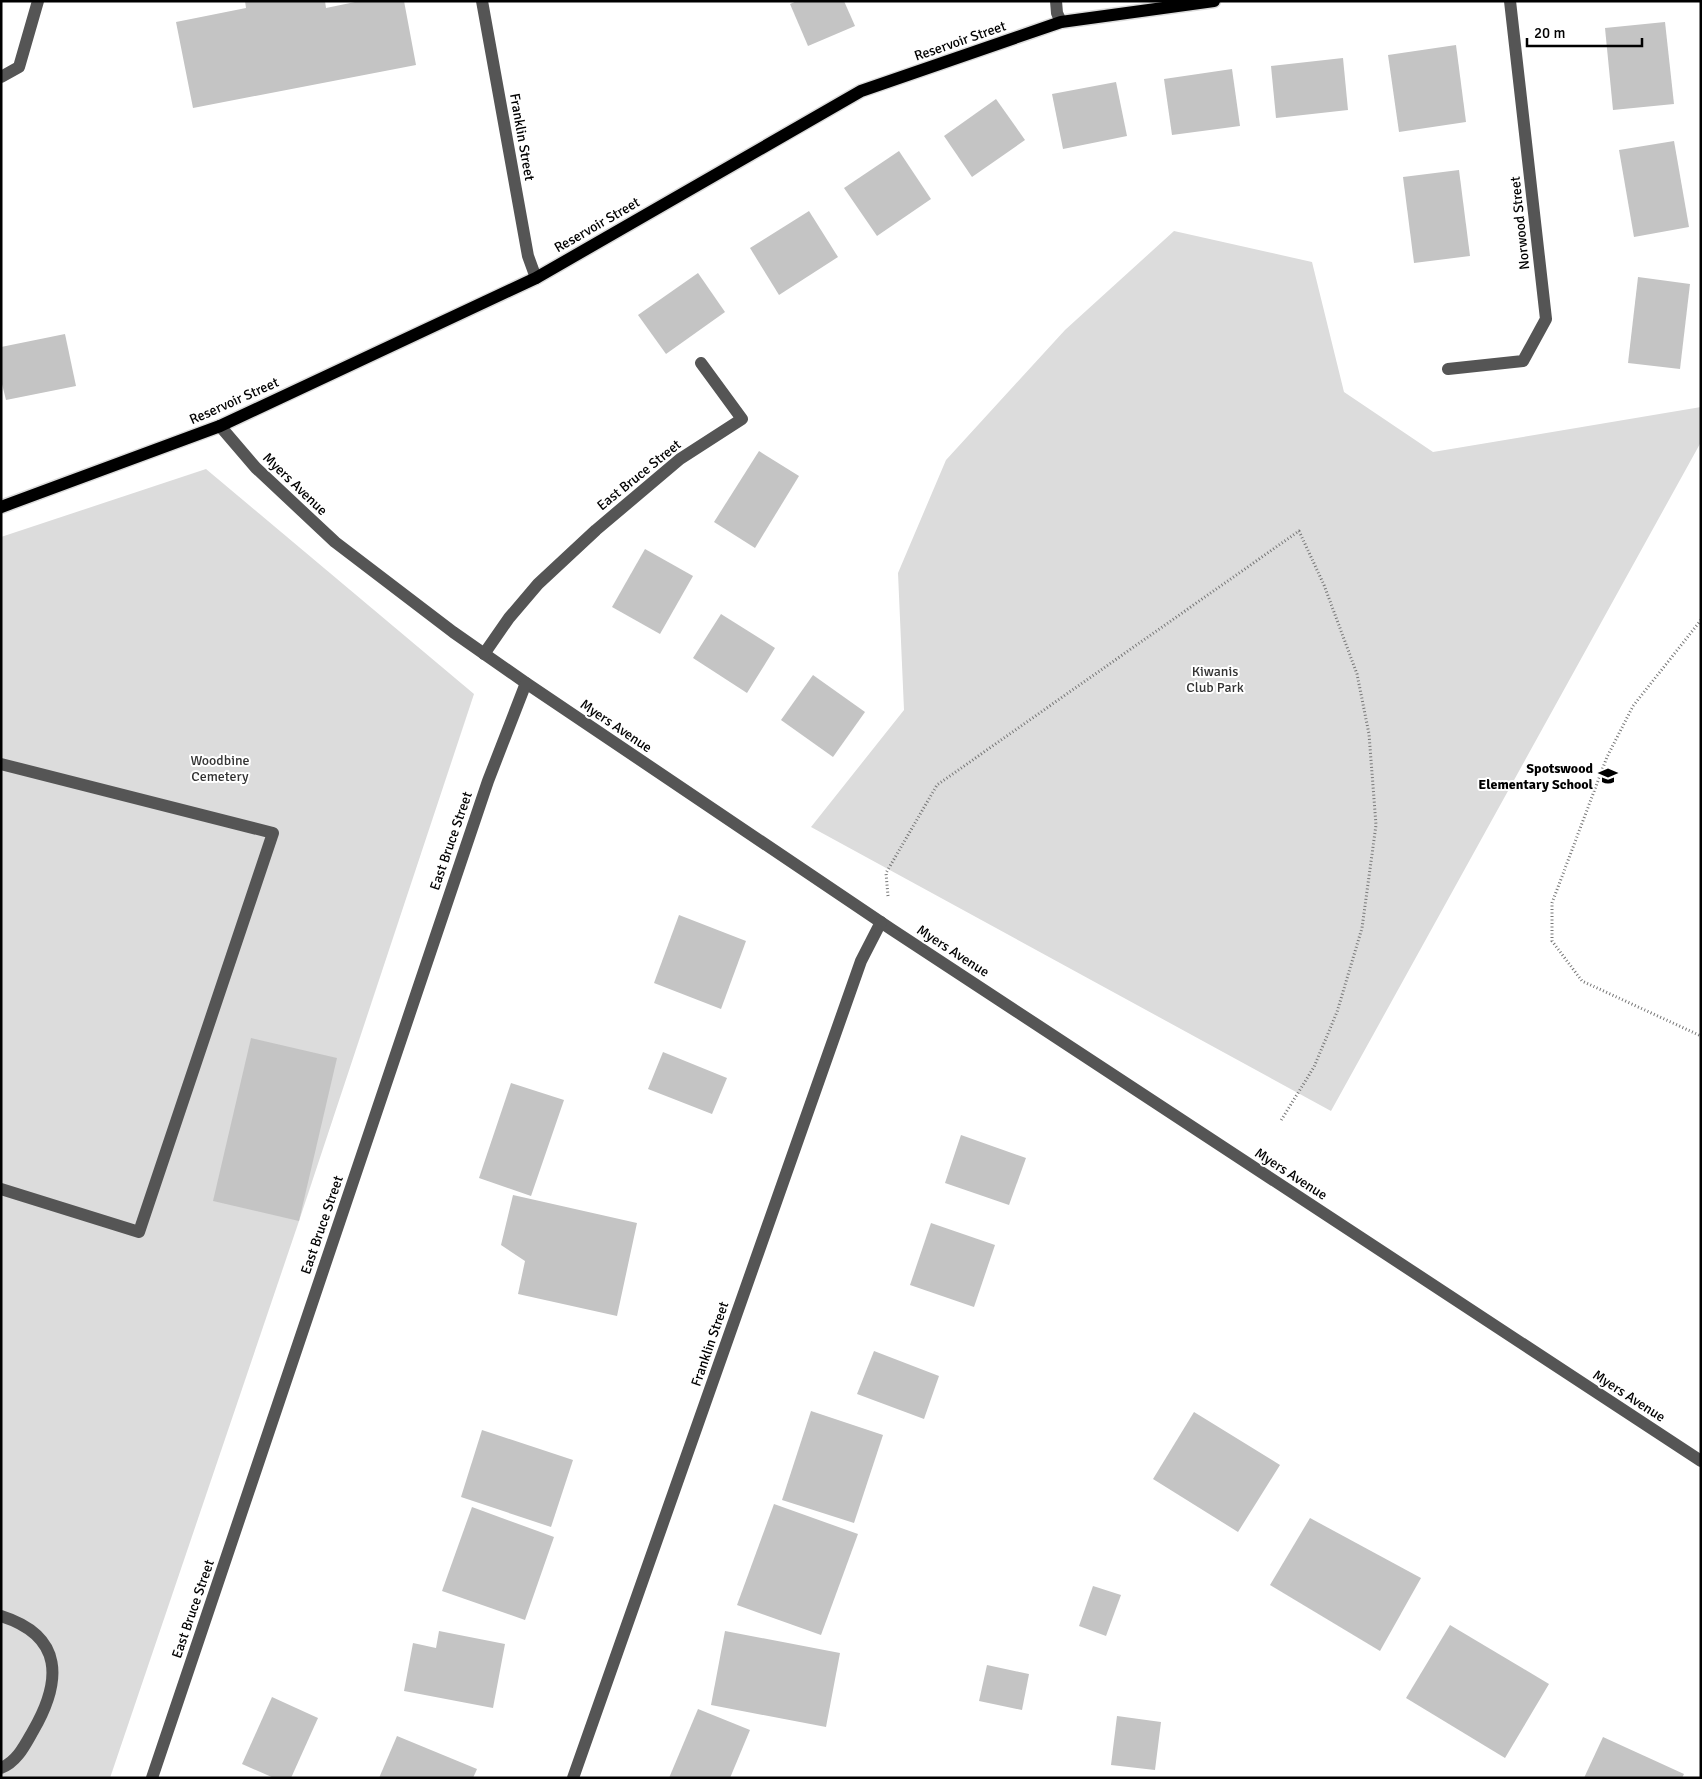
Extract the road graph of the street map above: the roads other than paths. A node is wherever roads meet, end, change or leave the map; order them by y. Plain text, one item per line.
1 (38, 1) edge
2 (482, 1) edge
3 (1056, 1) edge
4 (1214, 1) edge
5 (1510, 1) edge
6 (1061, 22) junction
7 (1, 77) edge
8 (536, 278) junction
9 (701, 363) dead end
10 (1448, 369) dead end
11 (220, 426) junction
12 (1, 507) edge
13 (484, 654) junction
14 (526, 683) junction
15 (1, 764) edge
16 (886, 925) junction
17 (1, 1189) edge
18 (1701, 1461) edge
19 (1, 1616) edge
20 (1, 1768) edge
21 (152, 1778) edge
22 (572, 1778) edge

1 - 7 street
2 - 8 street, Franklin Street
3 - 6 street
4 - 6 main road, Reservoir Street
5 - 10 street, Norwood Street
6 - 8 main road, Reservoir Street
8 - 11 main road, Reservoir Street
9 - 13 street, East Bruce Street
11 - 12 main road, Reservoir Street
11 - 13 street, Myers Avenue
13 - 14 street, Myers Avenue
14 - 16 street, Myers Avenue
14 - 21 street, East Bruce Street
15 - 17 street
16 - 18 street, Myers Avenue
16 - 22 street, Franklin Street
19 - 20 street

